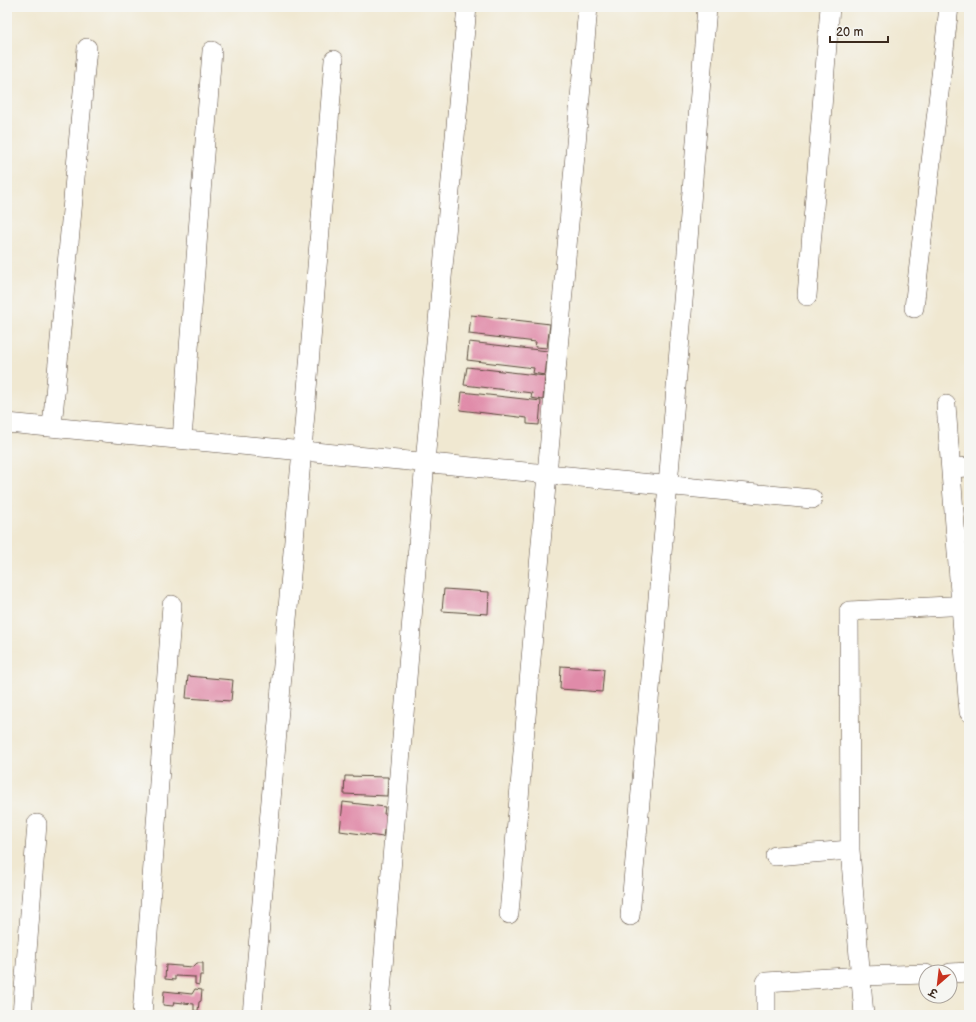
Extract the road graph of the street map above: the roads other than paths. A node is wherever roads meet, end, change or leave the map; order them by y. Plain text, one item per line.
1 (467, 7) edge
2 (588, 7) edge
3 (707, 7) edge
4 (830, 7) edge
5 (949, 7) edge
6 (87, 48) dead end
7 (212, 51) dead end
8 (334, 60) dead end
9 (807, 296) dead end
10 (914, 308) dead end
11 (946, 405) dead end
12 (7, 423) edge
13 (52, 427) junction
14 (182, 439) junction
15 (302, 450) junction
16 (426, 462) junction
17 (960, 468) edge
18 (547, 474) junction
19 (668, 485) junction
20 (812, 499) dead end
21 (172, 605) dead end
22 (965, 605) edge
23 (969, 712) edge
24 (37, 824) dead end
25 (850, 850) junction
26 (775, 856) dead end
27 (509, 914) dead end
28 (630, 916) dead end
29 (969, 972) edge
30 (958, 973) edge
31 (918, 974) edge
32 (861, 976) junction
33 (22, 1015) edge
34 (142, 1015) edge
35 (252, 1015) edge
36 (380, 1015) edge
37 (766, 1015) edge
38 (864, 1015) edge

1 - 16 street
2 - 18 street
3 - 19 street
4 - 9 street
5 - 10 street
6 - 13 street
7 - 14 street
8 - 15 street
11 - 17 street
12 - 13 street
13 - 14 street
14 - 15 street
15 - 16 street
15 - 35 street
16 - 18 street
16 - 36 street
17 - 22 street
18 - 19 street
18 - 27 street
19 - 20 street
19 - 28 street
21 - 34 street
22 - 23 street
22 - 25 street
24 - 33 street
25 - 26 street
25 - 32 street
29 - 30 street
31 - 32 street
32 - 37 street
32 - 38 street

